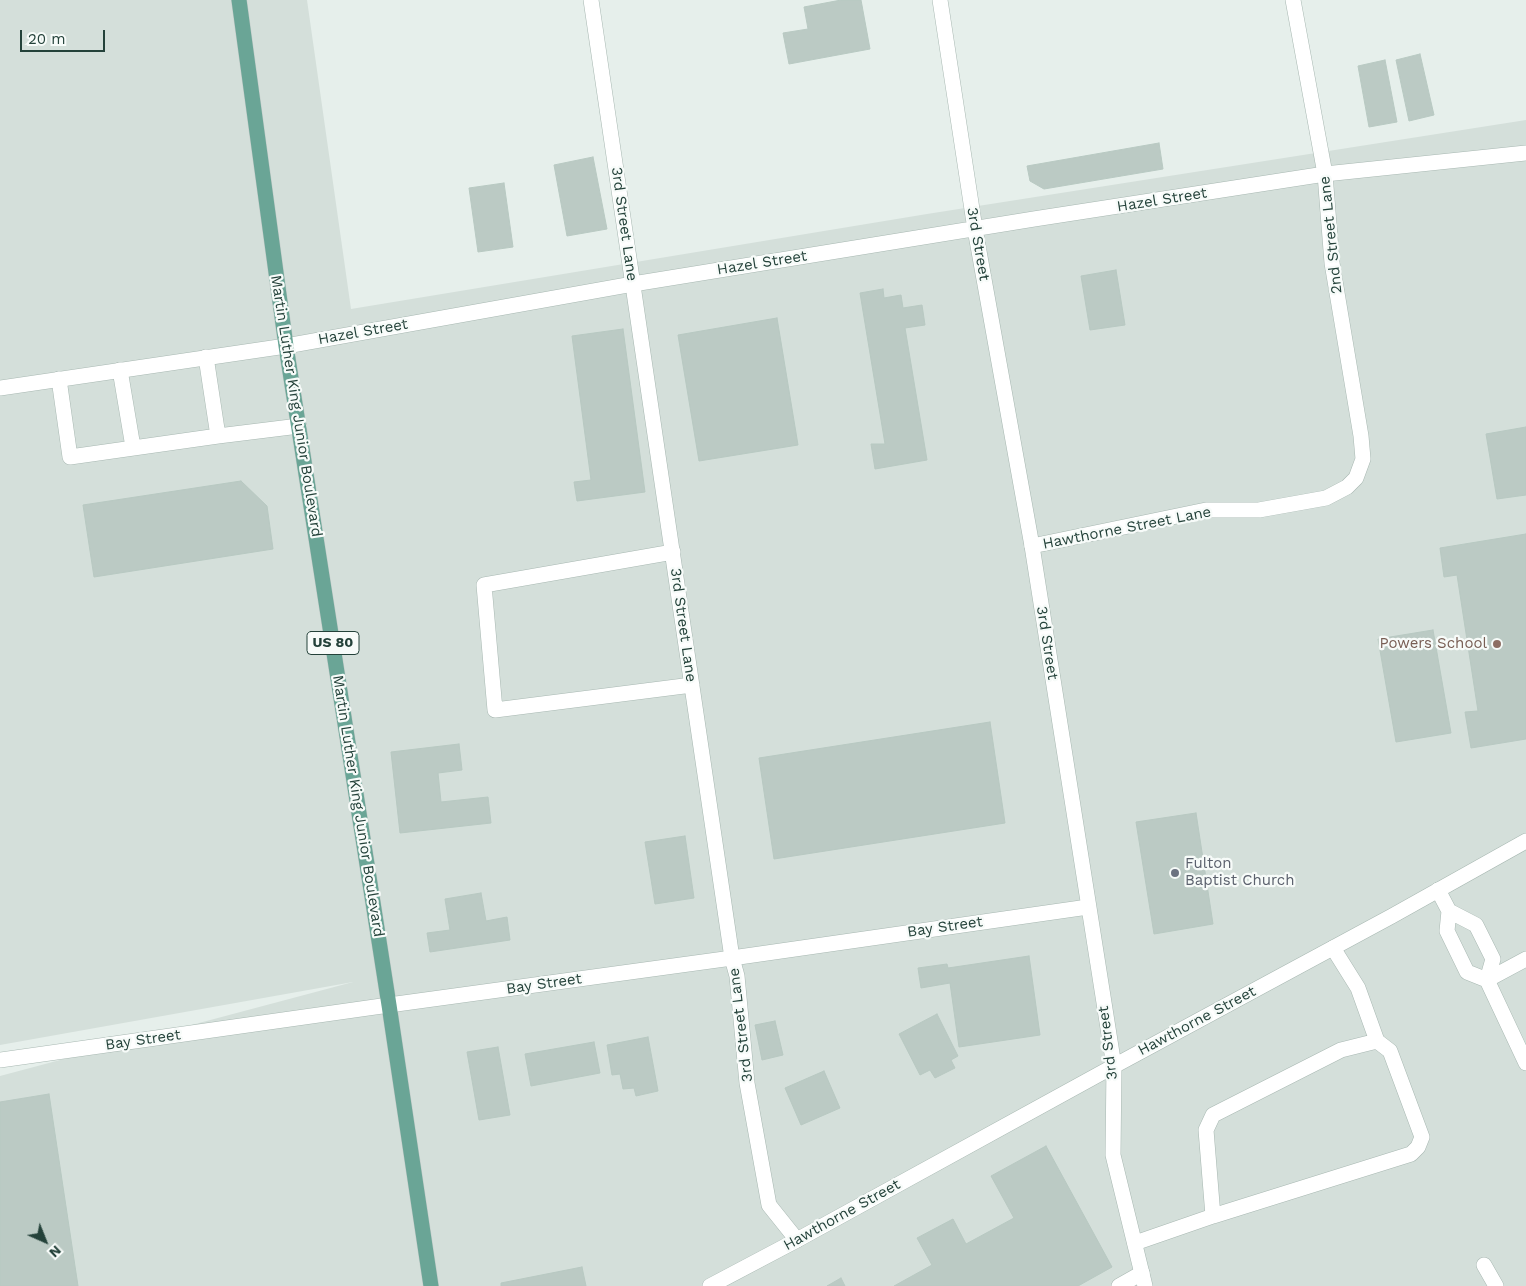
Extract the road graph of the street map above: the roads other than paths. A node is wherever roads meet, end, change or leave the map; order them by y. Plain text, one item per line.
1 (239, 0) edge
2 (591, 0) edge
3 (940, 0) edge
4 (1293, 0) edge
5 (1526, 153) edge
6 (1325, 174) junction
7 (975, 229) junction
8 (633, 284) junction
9 (286, 346) junction
10 (206, 357) junction
11 (120, 370) junction
12 (59, 379) junction
13 (0, 388) edge
14 (299, 426) junction
15 (218, 436) junction
16 (133, 448) junction
17 (1359, 470) joint
18 (1032, 546) junction
19 (673, 552) junction
20 (692, 685) junction
21 (1526, 841) edge
22 (1438, 890) junction
23 (1088, 907) junction
24 (1449, 911) junction
25 (1333, 948) junction
26 (732, 958) junction
27 (1526, 959) edge
28 (1487, 980) junction
29 (389, 1005) junction
30 (1377, 1040) junction
31 (0, 1060) edge
32 (1526, 1062) edge
33 (1114, 1066) junction
34 (1213, 1216) junction
35 (796, 1240) junction
36 (1135, 1243) junction
37 (1484, 1265) dead end
38 (1143, 1280) edge
39 (431, 1286) edge
40 (710, 1286) edge
41 (1119, 1286) edge
42 (1496, 1286) edge

1 - 9 main road, Martin Luther King Junior Boulevard / US 80
2 - 8 street, 3rd Street Lane
3 - 7 street, 3rd Street
4 - 6 street, 2nd Street Lane
5 - 6 street, Hazel Street
6 - 7 street, Hazel Street
6 - 17 street, 2nd Street Lane
7 - 8 street, Hazel Street
7 - 18 street, 3rd Street
8 - 9 street, Hazel Street
8 - 19 street, 3rd Street Lane
9 - 10 street, Hazel Street
9 - 14 main road, Martin Luther King Junior Boulevard / US 80
10 - 11 street, Hazel Street
10 - 15 street
11 - 12 street, Hazel Street
11 - 16 street
12 - 13 street, Hazel Street
12 - 16 street
14 - 15 street
14 - 29 main road, Martin Luther King Junior Boulevard / US 80
15 - 16 street
17 - 18 street, Hawthorne Street Lane
18 - 23 street, 3rd Street
19 - 20 street, 3rd Street Lane
19 - 20 street
20 - 26 street, 3rd Street Lane
21 - 22 street, Hawthorne Street
22 - 24 street
22 - 25 street, Hawthorne Street
23 - 26 street, Bay Street
23 - 33 street, 3rd Street
24 - 28 street
24 - 28 street
25 - 30 street
25 - 33 street, Hawthorne Street
26 - 29 street, Bay Street
26 - 35 street, 3rd Street Lane
27 - 28 street
28 - 32 street
29 - 31 street, Bay Street
29 - 39 main road, Martin Luther King Junior Boulevard / US 80
30 - 34 street
30 - 34 street
33 - 35 street, Hawthorne Street
33 - 36 street, 3rd Street
34 - 36 street
35 - 40 street, Hawthorne Street
36 - 38 street, 3rd Street
37 - 42 street
38 - 41 street

